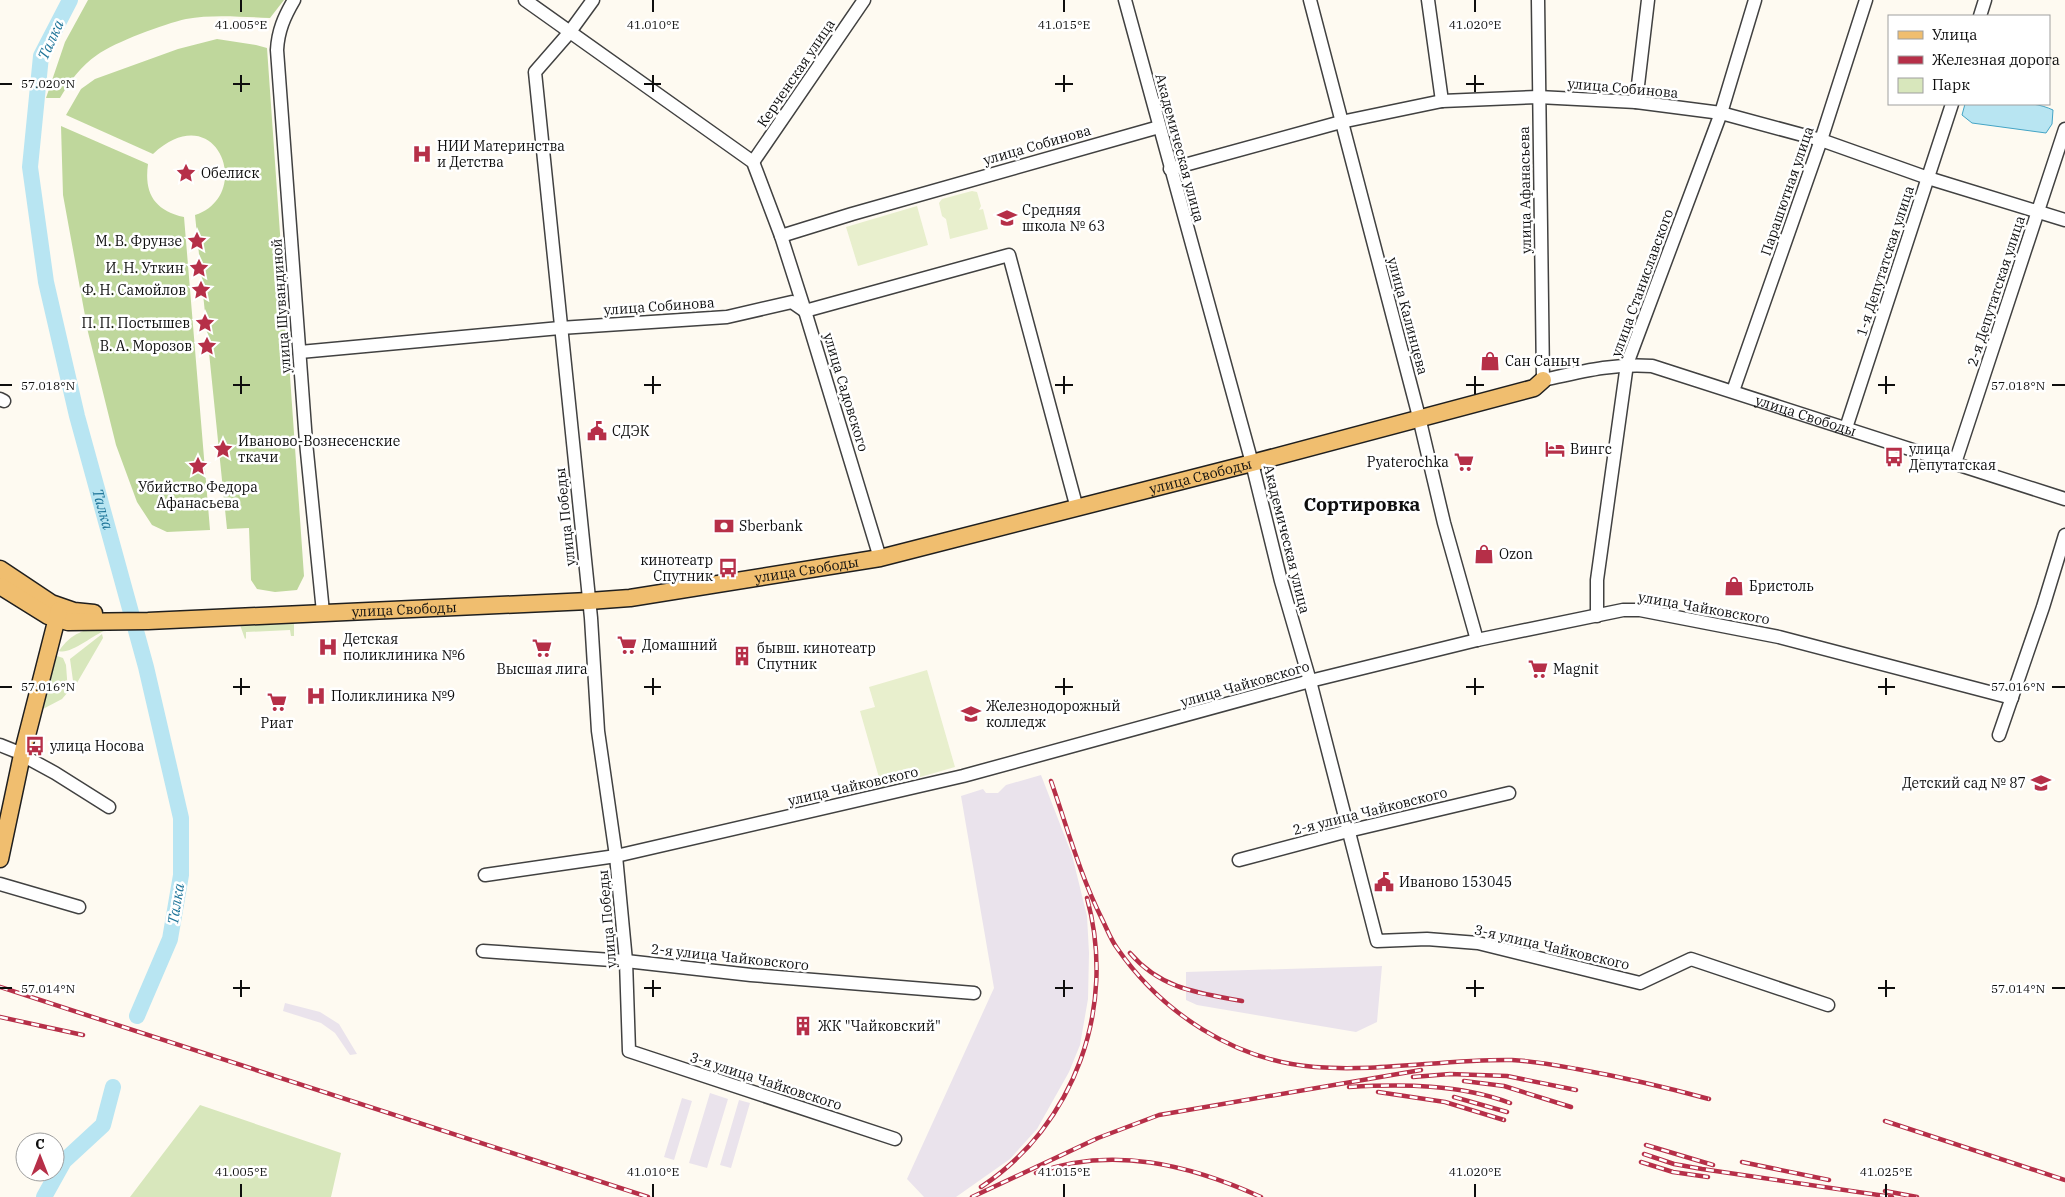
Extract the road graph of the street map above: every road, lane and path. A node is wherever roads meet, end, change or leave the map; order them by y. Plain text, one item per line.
1 (294, 0) edge
2 (525, 0) edge
3 (593, 0) edge
4 (864, 0) edge
5 (1125, 0) edge
6 (1310, 0) edge
7 (1428, 0) edge
8 (1538, 0) edge
9 (1648, 0) edge
10 (1755, 0) edge
11 (1866, 0) edge
12 (1985, 0) edge
13 (1980, 15) edge
14 (570, 33) junction
15 (1538, 97) junction
16 (1442, 101) junction
17 (1636, 102) junction
18 (1952, 105) edge
19 (1721, 113) junction
20 (1341, 122) junction
21 (1158, 127) junction
22 (2065, 129) edge
23 (1822, 140) junction
24 (753, 162) junction
25 (1170, 169) junction
26 (1928, 178) junction
27 (2038, 213) junction
28 (2065, 220) edge
29 (781, 236) junction
30 (805, 311) junction
31 (560, 328) junction
32 (300, 352) junction
33 (1627, 364) junction
34 (1543, 380) junction
35 (1733, 391) junction
36 (1418, 416) junction
37 (1846, 428) junction
38 (1251, 459) junction
39 (1955, 463) junction
40 (2065, 499) edge
41 (1075, 501) junction
42 (2065, 536) edge
43 (879, 555) junction
44 (0, 569) edge
45 (0, 586) edge
46 (589, 597) junction
47 (323, 608) junction
48 (54, 612) junction
49 (1597, 616) junction
50 (1477, 640) junction
51 (1310, 681) junction
52 (2012, 698) junction
53 (1999, 735) dead end
54 (12, 750) edge
55 (1509, 793) dead end
56 (109, 807) dead end
57 (0, 822) edge
58 (1348, 831) junction
59 (616, 856) junction
60 (0, 859) edge
61 (1239, 860) dead end
62 (485, 875) dead end
63 (0, 884) edge
64 (79, 907) dead end
65 (1377, 941) joint
66 (483, 952) dead end
67 (626, 961) junction
68 (974, 993) dead end
69 (1828, 1005) dead end
70 (629, 1051) joint
71 (895, 1139) dead end

1 - 32 street, улица Шувандиной
2 - 14 street
3 - 14 street, улица Победы
4 - 24 street, Керченская улица
5 - 21 street, Академическая улица
6 - 20 street, улица Калинцева
7 - 16 street
8 - 15 street, улица Афанасьева
9 - 17 street
10 - 19 street, улица Станиславского
11 - 23 street, Парашютная улица
12 - 13 street
14 - 24 street
14 - 31 street, улица Победы
15 - 16 street, улица Собинова
15 - 17 street, улица Собинова
15 - 34 street, улица Афанасьева
16 - 20 street, улица Собинова
17 - 19 street, улица Собинова
18 - 26 street, 1-я Депутатская улица
19 - 23 street, улица Собинова
19 - 33 street, улица Станиславского
20 - 25 street, улица Собинова
20 - 36 street, улица Калинцева
21 - 25 street, Академическая улица
21 - 29 street, улица Собинова
22 - 27 street, 2-я Депутатская улица
23 - 26 street, улица Собинова
23 - 35 street, Парашютная улица
24 - 29 street, улица Садовского
25 - 38 street, Академическая улица
26 - 27 street, улица Собинова
26 - 37 street, 1-я Депутатская улица
27 - 28 street, улица Собинова
27 - 39 street, 2-я Депутатская улица
29 - 30 street, улица Садовского
30 - 31 street, улица Собинова
30 - 41 street
30 - 43 street, улица Садовского
31 - 32 street, улица Собинова
31 - 46 street, улица Победы
32 - 47 street, улица Шувандиной
33 - 34 street, улица Свободы
33 - 35 street, улица Свободы
33 - 49 street, улица Станиславского
34 - 36 main road, улица Свободы
35 - 37 street, улица Свободы
36 - 38 main road, улица Свободы
36 - 50 street, улица Калинцева
37 - 39 street, улица Свободы
38 - 41 main road, улица Свободы
38 - 43 main road, улица Свободы
38 - 51 street, Академическая улица
39 - 40 street, улица Свободы
41 - 43 main road, улица Свободы
42 - 52 street
43 - 46 main road, улица Свободы
44 - 48 main road
45 - 48 main road
46 - 47 main road, улица Свободы
46 - 59 street, улица Победы
47 - 48 main road, улица Свободы
48 - 54 main road
49 - 50 street, улица Чайковского
49 - 52 street, улица Чайковского
50 - 51 street, улица Чайковского
51 - 58 street, Академическая улица
51 - 59 street, улица Чайковского
52 - 53 street
54 - 56 street
54 - 57 main road
54 - 60 main road
55 - 58 street, 2-я улица Чайковского
58 - 61 street, 2-я улица Чайковского
58 - 65 street, Академическая улица
59 - 62 street, улица Чайковского
59 - 67 street, улица Победы
63 - 64 street
65 - 69 street, 3-я улица Чайковского
66 - 67 street, 2-я улица Чайковского
67 - 68 street, 2-я улица Чайковского
67 - 70 street, улица Победы
70 - 71 street, 3-я улица Чайковского

